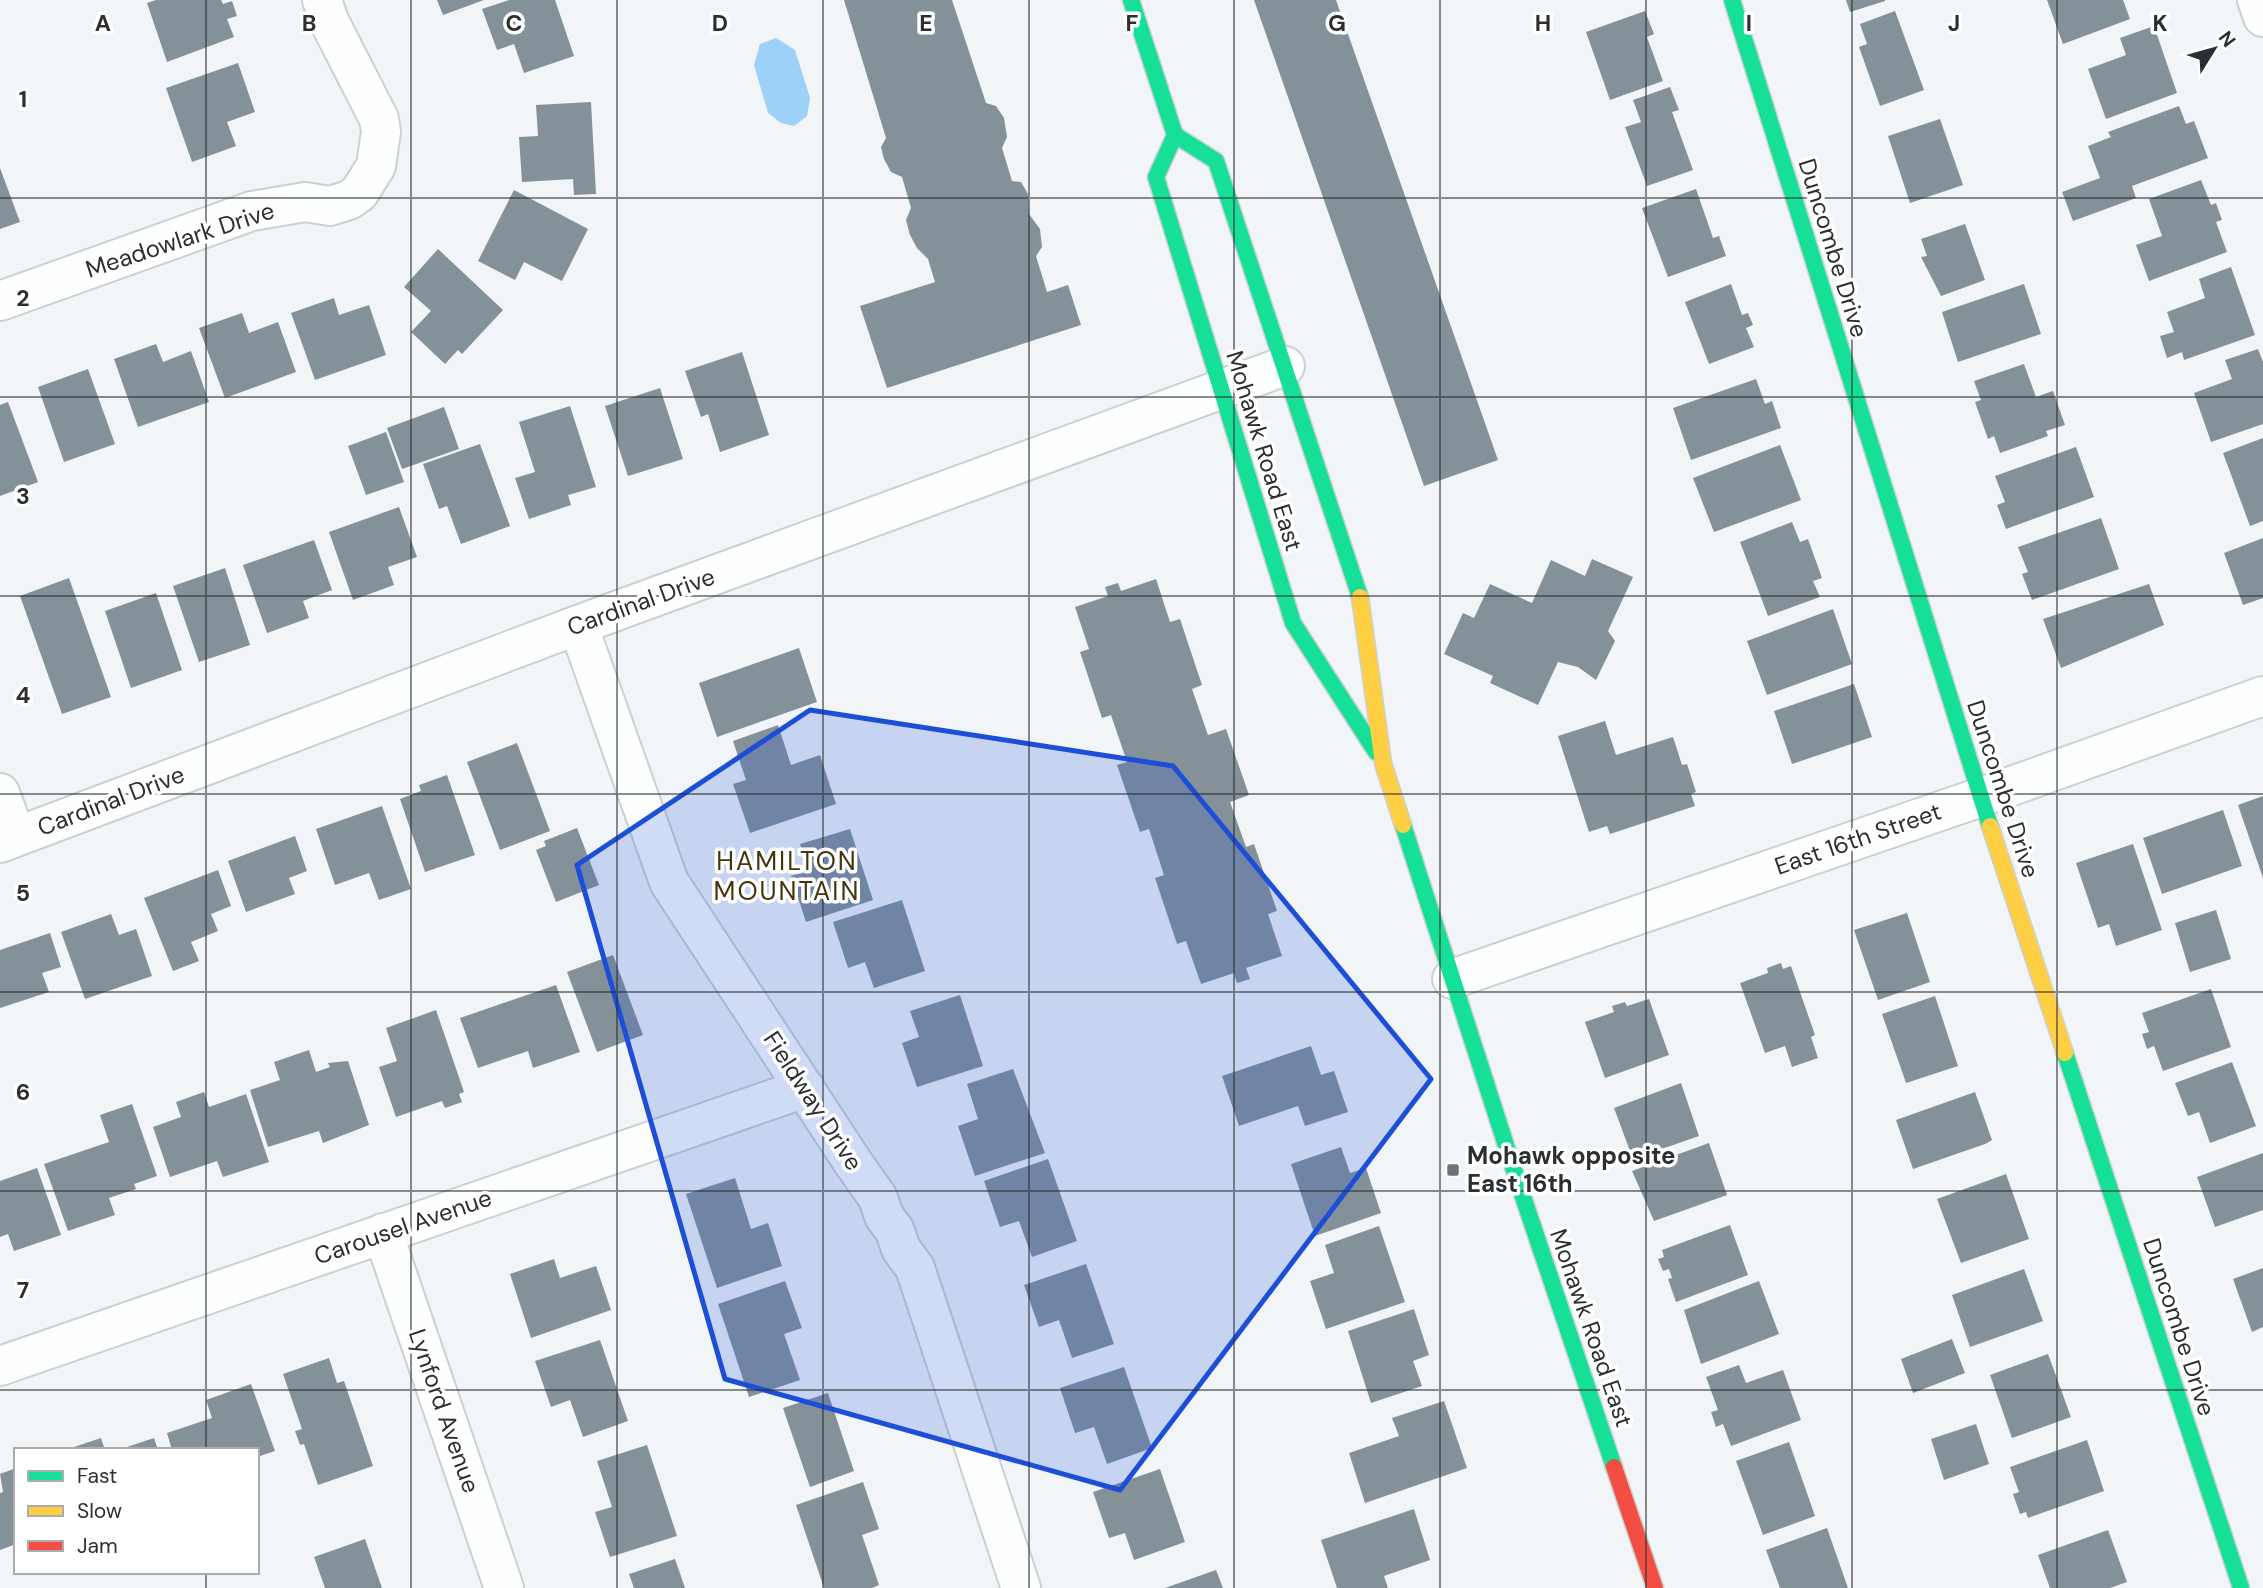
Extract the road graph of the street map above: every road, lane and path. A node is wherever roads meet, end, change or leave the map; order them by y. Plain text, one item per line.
1 (322, 0) edge
2 (1131, 0) edge
3 (1732, 0) edge
4 (2257, 0) edge
5 (2263, 17) edge
6 (1175, 135) junction
7 (0, 301) edge
8 (1285, 366) junction
9 (1221, 388) junction
10 (578, 625) junction
11 (2263, 696) edge
12 (1383, 763) junction
13 (0, 793) edge
14 (1981, 797) junction
15 (8, 840) edge
16 (1452, 979) junction
17 (805, 1088) junction
18 (383, 1233) junction
19 (0, 1366) edge
20 (504, 1588) edge
21 (1021, 1588) edge
22 (1655, 1588) edge
23 (2241, 1588) edge

1 - 7 street, Meadowlark Drive
2 - 6 main road
3 - 14 main road, Duncombe Drive
4 - 5 street
6 - 8 main road, Mohawk Road East
6 - 9 main road, Mohawk Road East
8 - 9 street, Cardinal Drive
8 - 12 main road, Mohawk Road East
9 - 10 street, Cardinal Drive
9 - 12 main road, Mohawk Road East
10 - 15 street, Cardinal Drive
10 - 17 street, Fieldway Drive
11 - 14 street, East 16th Street
12 - 16 main road, Mohawk Road East
13 - 15 street
14 - 16 street, East 16th Street
14 - 23 main road, Duncombe Drive
16 - 22 main road, Mohawk Road East
17 - 18 street, Carousel Avenue
17 - 21 street, Fieldway Drive
18 - 19 street, Carousel Avenue
18 - 20 street, Lynford Avenue

